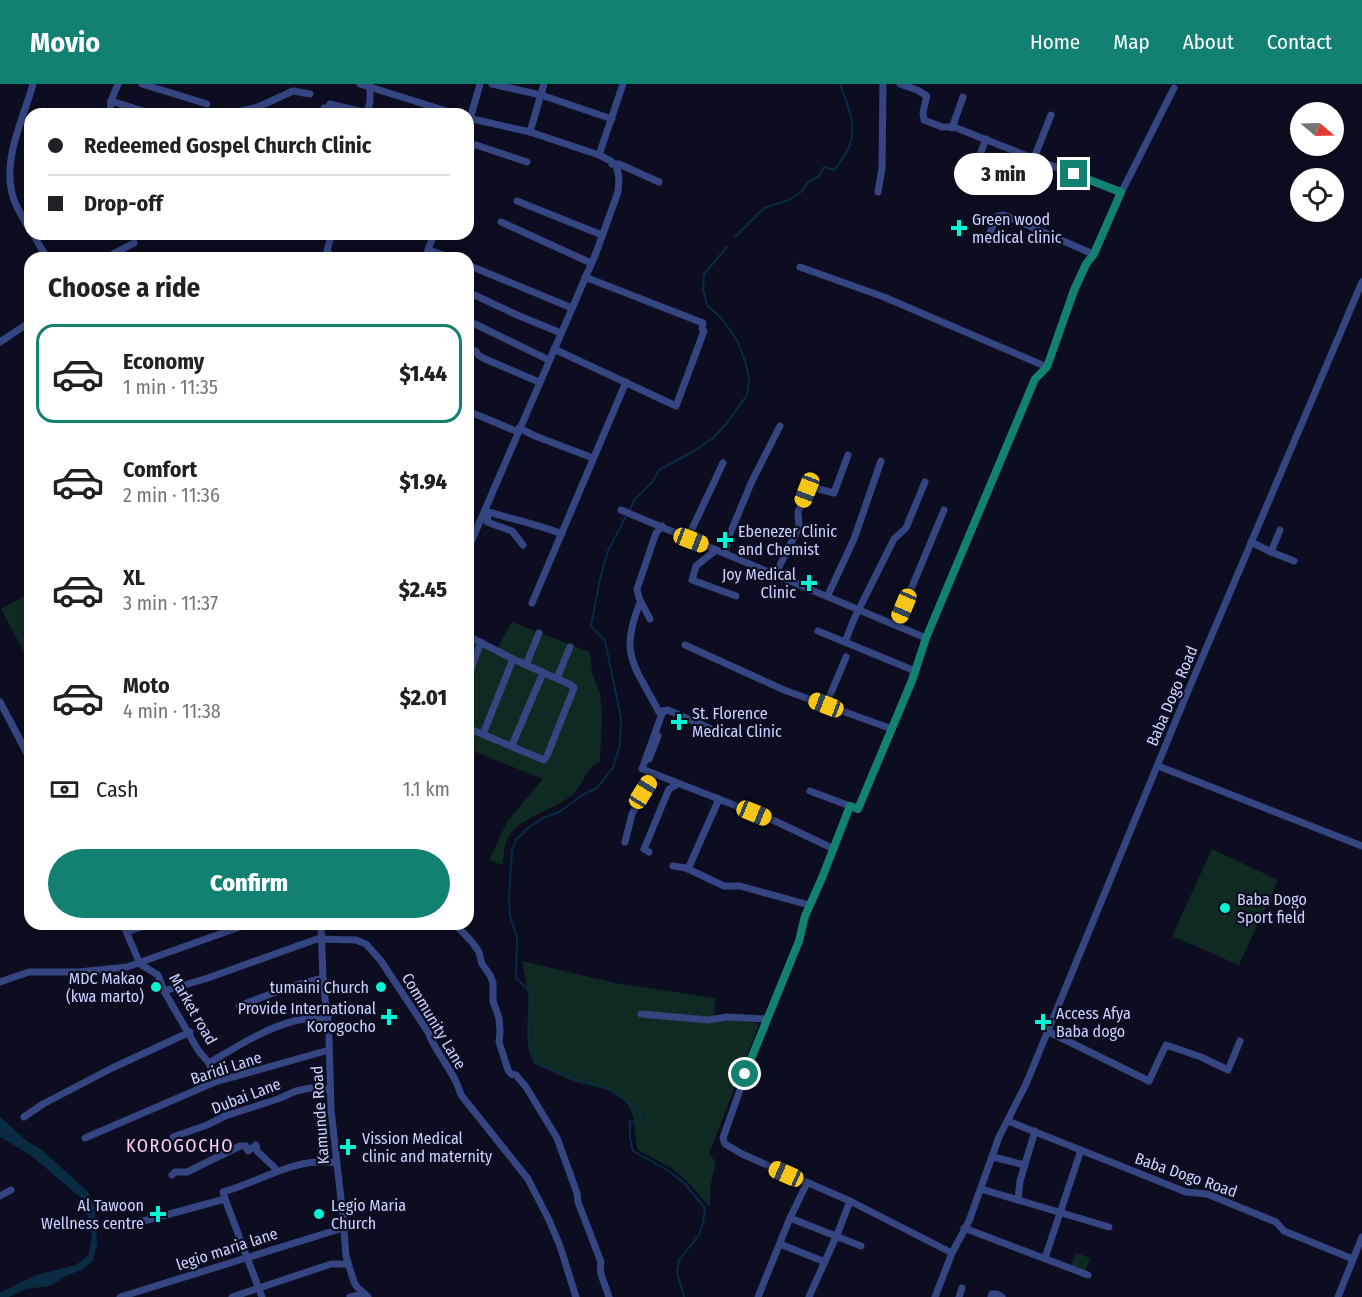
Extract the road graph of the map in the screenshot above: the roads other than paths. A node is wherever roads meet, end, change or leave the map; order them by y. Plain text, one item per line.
1 (33, 84) edge
2 (118, 84) edge
3 (142, 84) edge
4 (360, 84) edge
5 (480, 84) edge
6 (492, 84) edge
7 (544, 84) edge
8 (623, 84) edge
9 (883, 84) edge
10 (900, 84) edge
11 (370, 87) junction
12 (292, 88) edge
13 (1174, 88) dead end
14 (310, 94) dead end
15 (540, 95) junction
16 (963, 97) dead end
17 (111, 101) junction
18 (207, 104) dead end
19 (26, 108) edge
20 (110, 108) edge
21 (134, 108) edge
22 (252, 108) edge
23 (328, 108) edge
24 (348, 108) edge
25 (369, 108) edge
26 (437, 108) edge
27 (473, 108) edge
28 (24, 114) edge
29 (1051, 115) dead end
30 (612, 118) junction
31 (474, 122) edge
32 (952, 128) junction
33 (530, 132) junction
34 (986, 139) junction
35 (474, 146) edge
36 (599, 155) junction
37 (1034, 158) junction
38 (527, 162) dead end
39 (617, 168) junction
40 (978, 180) dead end
41 (659, 182) dead end
42 (878, 192) dead end
43 (1121, 192) junction
44 (517, 201) dead end
45 (24, 220) edge
46 (501, 222) dead end
47 (602, 236) junction
48 (988, 236) dead end
49 (432, 240) edge
50 (134, 243) dead end
51 (429, 250) joint
52 (117, 252) edge
53 (434, 252) edge
54 (1094, 254) junction
55 (591, 263) junction
56 (474, 267) edge
57 (800, 267) dead end
58 (585, 277) junction
59 (1362, 282) edge
60 (474, 295) edge
61 (572, 308) junction
62 (474, 324) dead end
63 (24, 326) edge
64 (561, 333) junction
65 (0, 342) edge
66 (554, 349) junction
67 (474, 350) edge
68 (549, 360) junction
69 (1047, 367) junction
70 (539, 382) junction
71 (626, 382) junction
72 (474, 413) edge
73 (780, 426) dead end
74 (519, 430) junction
75 (848, 455) dead end
76 (593, 458) junction
77 (881, 461) dead end
78 (723, 463) dead end
79 (925, 482) dead end
80 (622, 510) dead end
81 (944, 510) dead end
82 (487, 512) junction
83 (662, 526) junction
84 (1280, 530) dead end
85 (562, 534) junction
86 (474, 537) edge
87 (691, 540) junction
88 (1251, 542) junction
89 (523, 545) dead end
90 (716, 550) junction
91 (1271, 552) junction
92 (725, 554) junction
93 (1294, 561) dead end
94 (775, 575) junction
95 (828, 595) junction
96 (736, 596) dead end
97 (532, 603) dead end
98 (640, 603) dead end
99 (860, 609) junction
100 (650, 619) dead end
101 (896, 625) junction
102 (818, 631) dead end
103 (539, 633) dead end
104 (926, 638) junction
105 (474, 639) edge
106 (481, 642) junction
107 (845, 642) junction
108 (685, 645) dead end
109 (570, 646) dead end
110 (846, 657) dead end
111 (513, 659) junction
112 (474, 661) edge
113 (526, 665) junction
114 (915, 671) junction
115 (543, 673) junction
116 (557, 678) junction
117 (0, 702) edge
118 (826, 705) junction
119 (661, 712) junction
120 (892, 729) junction
121 (474, 730) edge
122 (718, 732) dead end
123 (483, 734) junction
124 (512, 746) junction
125 (24, 748) edge
126 (648, 761) dead end
127 (1158, 766) junction
128 (654, 774) junction
129 (678, 784) junction
130 (810, 791) dead end
131 (719, 799) junction
132 (850, 806) junction
133 (625, 842) dead end
134 (1362, 846) edge
135 (834, 849) junction
136 (649, 852) dead end
137 (673, 866) dead end
138 (688, 869) junction
139 (810, 905) junction
140 (132, 930) edge
141 (232, 930) edge
142 (321, 930) edge
143 (461, 930) edge
144 (127, 932) joint
145 (321, 938) junction
146 (140, 964) junction
147 (323, 978) junction
148 (0, 982) edge
149 (164, 991) junction
150 (239, 1006) dead end
151 (641, 1014) dead end
152 (328, 1017) junction
153 (766, 1019) junction
154 (1047, 1031) junction
155 (190, 1032) junction
156 (1240, 1041) dead end
157 (329, 1050) junction
158 (209, 1063) junction
159 (215, 1083) junction
160 (330, 1090) junction
161 (24, 1117) dead end
162 (1008, 1121) junction
163 (1035, 1131) junction
164 (173, 1137) dead end
165 (85, 1138) dead end
166 (1081, 1150) junction
167 (993, 1157) junction
168 (336, 1163) junction
169 (1024, 1165) junction
170 (275, 1172) junction
171 (172, 1175) dead end
172 (807, 1183) junction
173 (981, 1189) junction
174 (11, 1190) dead end
175 (0, 1196) edge
176 (225, 1199) junction
177 (1018, 1200) junction
178 (850, 1202) junction
179 (1061, 1212) junction
180 (790, 1218) junction
181 (125, 1226) dead end
182 (1109, 1227) dead end
183 (343, 1228) junction
184 (964, 1228) junction
185 (837, 1236) junction
186 (1362, 1237) edge
187 (780, 1244) junction
188 (861, 1246) dead end
189 (952, 1253) junction
190 (248, 1258) junction
191 (1045, 1258) junction
192 (1353, 1259) junction
193 (825, 1262) junction
194 (348, 1264) junction
195 (1088, 1275) dead end
196 (259, 1288) junction
197 (962, 1288) dead end
198 (366, 1295) edge
199 (120, 1297) edge
200 (232, 1297) edge
201 (262, 1297) edge
202 (350, 1297) edge
203 (576, 1297) edge
204 (609, 1297) edge
205 (758, 1297) edge
206 (809, 1297) edge
207 (935, 1297) edge
208 (959, 1297) edge
209 (991, 1297) edge
210 (1002, 1297) edge
211 (1338, 1297) edge

1 - 19 street
2 - 17 street
3 - 18 street
4 - 11 street
5 - 27 street
6 - 15 street
7 - 15 street
8 - 30 street
9 - 42 street
10 - 32 street
11 - 25 street
11 - 26 street
12 - 14 street
12 - 22 street
13 - 43 street
15 - 30 street
15 - 33 street
16 - 32 street
17 - 20 street
17 - 21 street
23 - 24 street
28 - 45 street
29 - 37 street
30 - 36 street
31 - 33 street
32 - 34 street
33 - 36 street
34 - 37 street
34 - 40 street
35 - 38 street
36 - 39 street
37 - 43 street
39 - 41 street
39 - 47 street
43 - 54 street
44 - 47 street
46 - 55 street
47 - 55 street
48 - 54 street
49 - 51 street
50 - 52 street
51 - 53 street
54 - 69 street
55 - 58 street
56 - 61 street
57 - 69 street
58 - 61 street
58 - 71 street
59 - 88 street, Baba Dogo Road
60 - 64 street
61 - 64 street
62 - 68 street
63 - 65 street
64 - 66 street
66 - 68 street
66 - 71 street
67 - 70 street
68 - 70 street
69 - 104 street
70 - 74 street
71 - 76 street
72 - 74 street
73 - 92 street
74 - 76 street
74 - 82 street
75 - 94 street
76 - 85 street
77 - 95 street
78 - 87 street
79 - 99 street
80 - 83 street
81 - 101 street
82 - 85 street
82 - 86 street
82 - 89 street
83 - 87 street
83 - 100 street
84 - 91 street
85 - 97 street
87 - 90 street
88 - 91 street
88 - 127 street, Baba Dogo Road
90 - 92 street
90 - 96 street
91 - 93 street
92 - 94 street
94 - 95 street
95 - 99 street
98 - 119 street
99 - 101 street
99 - 107 street
101 - 104 street
102 - 107 street
103 - 113 street
104 - 114 street
105 - 106 street
106 - 111 street
106 - 112 street
107 - 114 street
108 - 118 street
109 - 116 street
110 - 118 street
111 - 113 street
111 - 123 street
113 - 115 street
114 - 120 street
115 - 116 street
115 - 124 street
116 - 124 street
117 - 125 street
118 - 120 street
119 - 122 street
119 - 126 street
119 - 128 street
120 - 132 street
121 - 123 street
123 - 124 street
127 - 134 street
127 - 154 street, Baba Dogo Road
128 - 129 street
128 - 133 street
129 - 131 street
129 - 136 street
130 - 132 street
131 - 135 street
131 - 138 street
132 - 135 street
135 - 139 street
137 - 138 street
138 - 139 street
139 - 153 street
140 - 144 street
141 - 146 street
142 - 145 street, Kamunde Road
143 - 204 street
144 - 146 street, Market road
145 - 147 street, Kamunde Road
145 - 149 street, Community Lane
145 - 203 street, Community Lane
146 - 148 street
146 - 149 street, Market road
147 - 150 street
147 - 152 street, Kamunde Road
149 - 155 street, Market road
151 - 153 street
152 - 157 street, Kamunde Road
152 - 158 street
153 - 172 street
154 - 156 street
154 - 162 street, Baba Dogo Road
155 - 158 street, Market road
155 - 161 street
157 - 159 street, Baridi Lane
157 - 160 street, Kamunde Road
158 - 159 street, Market road
159 - 165 street, Baridi Lane
160 - 164 street, Dubai Lane
160 - 168 street, Kamunde Road
162 - 163 street, Baba Dogo Road
162 - 167 street, Baba Dogo Road
163 - 166 street, Baba Dogo Road
163 - 169 street
166 - 179 street
166 - 192 street, Baba Dogo Road
167 - 169 street
167 - 173 street, Baba Dogo Road
168 - 170 street
168 - 183 street, Kamunde Road
169 - 177 street
170 - 171 street
170 - 176 street
172 - 178 street
172 - 180 street
173 - 177 street
173 - 184 street, Baba Dogo Road
174 - 175 street
176 - 181 street
176 - 190 street
177 - 179 street
178 - 185 street
178 - 189 street
179 - 182 street
179 - 191 street
180 - 185 street
180 - 187 street
183 - 190 street, legio maria lane
183 - 194 street, Kamunde Road
184 - 189 street, Baba Dogo Road
184 - 191 street
185 - 188 street
185 - 193 street
186 - 192 street
187 - 193 street
187 - 205 street
189 - 207 street, Baba Dogo Road
190 - 196 street
190 - 199 street, legio maria lane
191 - 195 street
192 - 211 street
193 - 206 street
194 - 196 street
194 - 198 street, Kamunde Road
196 - 200 street
196 - 201 street
197 - 208 street
198 - 202 street
209 - 210 street

